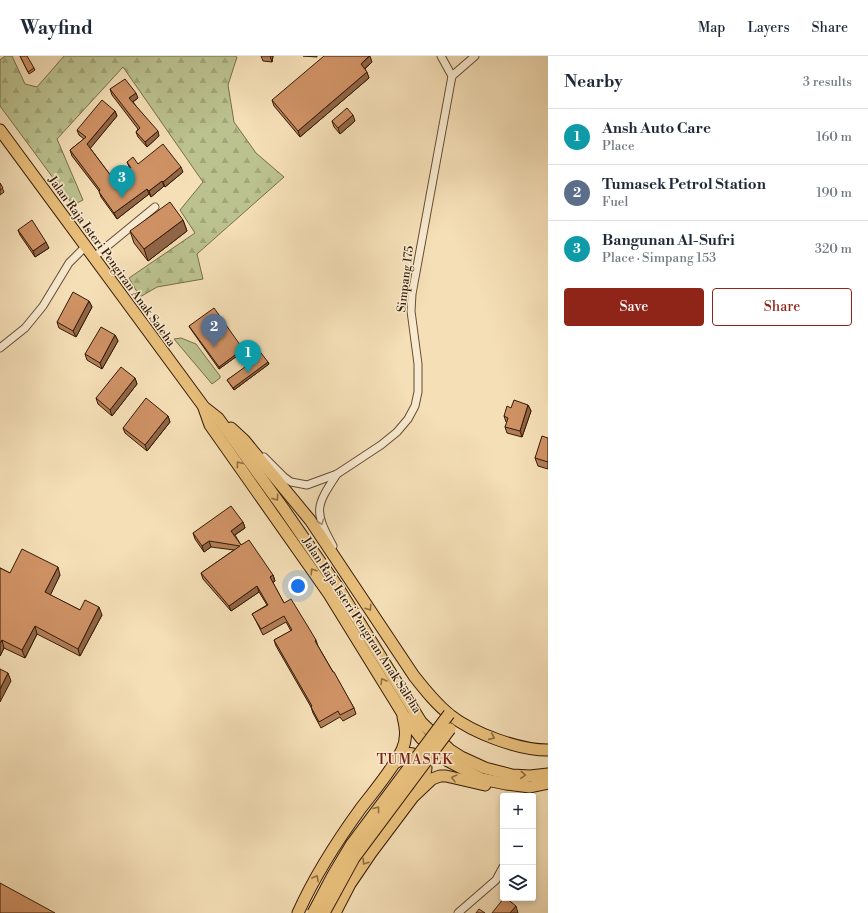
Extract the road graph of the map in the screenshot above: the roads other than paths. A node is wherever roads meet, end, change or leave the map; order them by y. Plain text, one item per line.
1 (441, 56) edge
2 (475, 56) edge
3 (452, 76) junction
4 (0, 130) edge
5 (156, 207) dead end
6 (86, 246) junction
7 (94, 256) junction
8 (0, 348) edge
9 (204, 407) junction
10 (220, 421) junction
11 (244, 440) junction
12 (337, 474) junction
13 (347, 575) junction
14 (403, 714) junction
15 (453, 717) junction
16 (548, 750) edge
17 (388, 771) junction
18 (548, 774) edge
19 (548, 783) edge
20 (506, 784) junction
21 (529, 791) edge
22 (413, 797) junction
23 (500, 873) edge
24 (462, 912) edge
25 (298, 913) edge
26 (313, 913) edge
27 (324, 913) edge
28 (335, 913) edge

1 - 3 street
2 - 3 street
3 - 12 street, Simpang 175
4 - 6 main road, Jalan Raja Isteri Pengiran Anak Saleha
5 - 7 street
6 - 7 main road, Jalan Raja Isteri Pengiran Anak Saleha
6 - 8 street
7 - 9 main road, Jalan Raja Isteri Pengiran Anak Saleha
9 - 10 main road, Jalan Raja Isteri Pengiran Anak Saleha
14 -> 9 main road, Jalan Raja Isteri Pengiran Anak Saleha
10 - 11 main road
10 -> 18 main road, Jalan Raja Isteri Pengiran Anak Saleha
11 - 12 street, Simpang 175
11 - 13 main road
12 -> 13 street, Simpang 175
13 -> 15 main road
14 - 17 main road
14 - 20 main road, Jalan Raja Isteri Pengiran Anak Saleha
15 -> 16 main road
26 -> 15 main road, bridge
15 - 27 main road, bridge
17 - 22 main road
25 -> 17 main road
19 - 21 main road, Jalan Raja Isteri Pengiran Anak Saleha
20 - 21 main road, Jalan Raja Isteri Pengiran Anak Saleha
20 -> 22 main road
22 -> 28 main road
23 - 24 street

